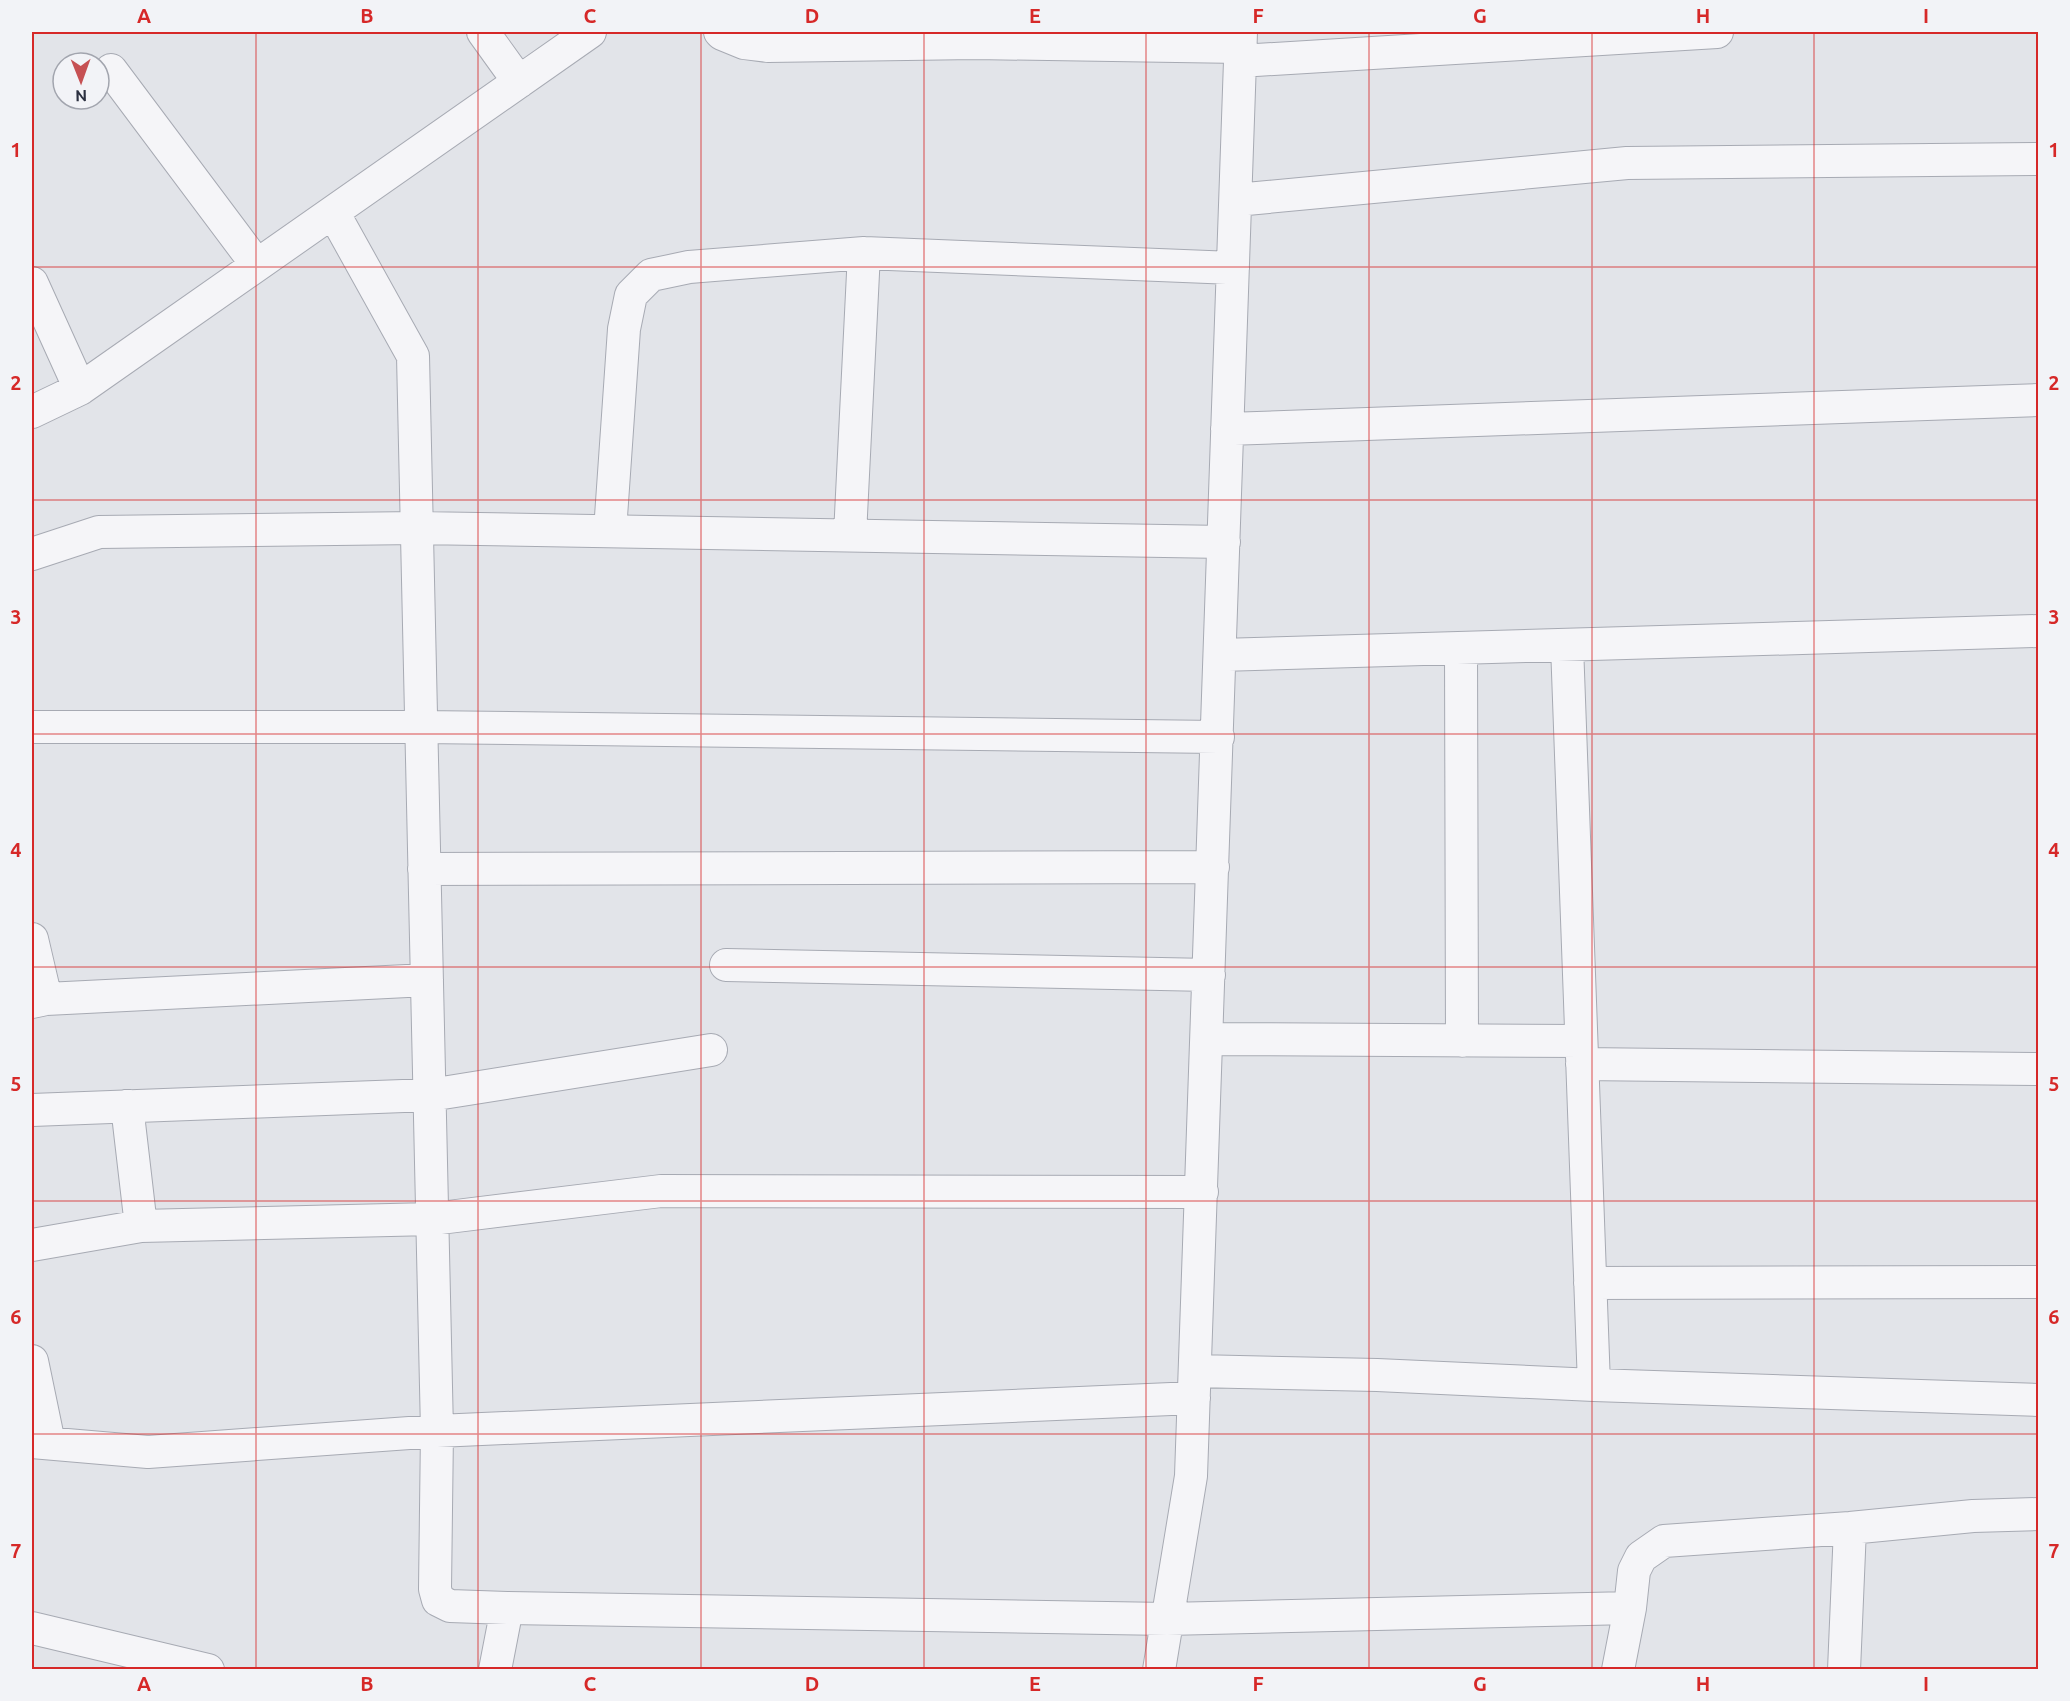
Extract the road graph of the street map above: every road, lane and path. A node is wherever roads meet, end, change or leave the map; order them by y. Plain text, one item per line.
1 (483, 32) edge
2 (590, 32) edge
3 (720, 32) edge
4 (1717, 32) edge
5 (975, 37) edge
6 (842, 39) edge
7 (1241, 46) edge
8 (111, 70) dead end
9 (519, 82) junction
10 (2038, 159) edge
11 (1236, 200) junction
12 (333, 212) junction
13 (864, 254) junction
14 (257, 266) junction
15 (1233, 268) junction
16 (32, 283) edge
17 (80, 389) junction
18 (2038, 400) edge
19 (32, 412) edge
20 (1227, 429) junction
21 (417, 528) junction
22 (610, 531) junction
23 (850, 535) junction
24 (1224, 542) junction
25 (32, 554) edge
26 (2038, 631) edge
27 (1567, 645) junction
28 (1461, 648) junction
29 (1220, 655) junction
30 (32, 727) edge
31 (421, 727) junction
32 (1218, 737) junction
33 (1213, 867) junction
34 (424, 869) junction
35 (32, 939) edge
36 (726, 965) dead end
37 (1209, 975) junction
38 (427, 980) junction
39 (39, 1001) edge
40 (1207, 1039) junction
41 (1462, 1041) junction
42 (711, 1050) dead end
43 (1582, 1053) junction
44 (2038, 1069) edge
45 (430, 1095) junction
46 (127, 1106) junction
47 (32, 1110) edge
48 (1202, 1192) junction
49 (432, 1219) junction
50 (141, 1226) junction
51 (32, 1245) edge
52 (2038, 1282) edge
53 (1590, 1283) junction
54 (32, 1361) edge
55 (1195, 1385) junction
56 (1594, 1385) junction
57 (2038, 1400) edge
58 (437, 1431) junction
59 (40, 1442) edge
60 (2038, 1514) edge
61 (1850, 1528) junction
62 (507, 1608) junction
63 (1630, 1608) junction
64 (1167, 1619) junction
65 (32, 1628) edge
66 (208, 1670) edge
67 (495, 1670) edge
68 (1159, 1670) edge
69 (1618, 1670) edge
70 (1844, 1670) edge

1 - 9 street
2 - 9 street
3 - 6 street
4 - 7 street
5 - 6 street
5 - 7 street
7 - 11 street
8 - 14 street
9 - 12 street
10 - 11 street
11 - 15 street
12 - 14 street
12 - 21 street
13 - 15 street
13 - 22 street
13 - 23 street
14 - 17 street
15 - 20 street
16 - 17 street
17 - 19 street
18 - 20 street
20 - 24 street
21 - 22 street
21 - 25 street
21 - 31 street
22 - 23 street
23 - 24 street
24 - 29 street
26 - 27 street
27 - 28 street
27 - 43 street
28 - 29 street
28 - 41 street
29 - 32 street
30 - 31 street
31 - 32 street
31 - 34 street
32 - 33 street
33 - 34 street
33 - 37 street
34 - 38 street
35 - 39 street
36 - 37 street
37 - 40 street
38 - 39 street
38 - 45 street
40 - 41 street
40 - 48 street
41 - 43 street
42 - 45 street
43 - 44 street
43 - 53 street
45 - 46 street
45 - 49 street
46 - 47 street
46 - 50 street
48 - 49 street
48 - 55 street
49 - 50 street
49 - 58 street
50 - 51 street
52 - 53 street
53 - 56 street
54 - 59 street
55 - 56 street
55 - 58 street
55 - 64 street
56 - 57 street
58 - 59 street
58 - 62 street
60 - 61 street
61 - 63 street
61 - 70 street
62 - 64 street
62 - 67 street
63 - 64 street
63 - 69 street
64 - 68 street
65 - 66 street

